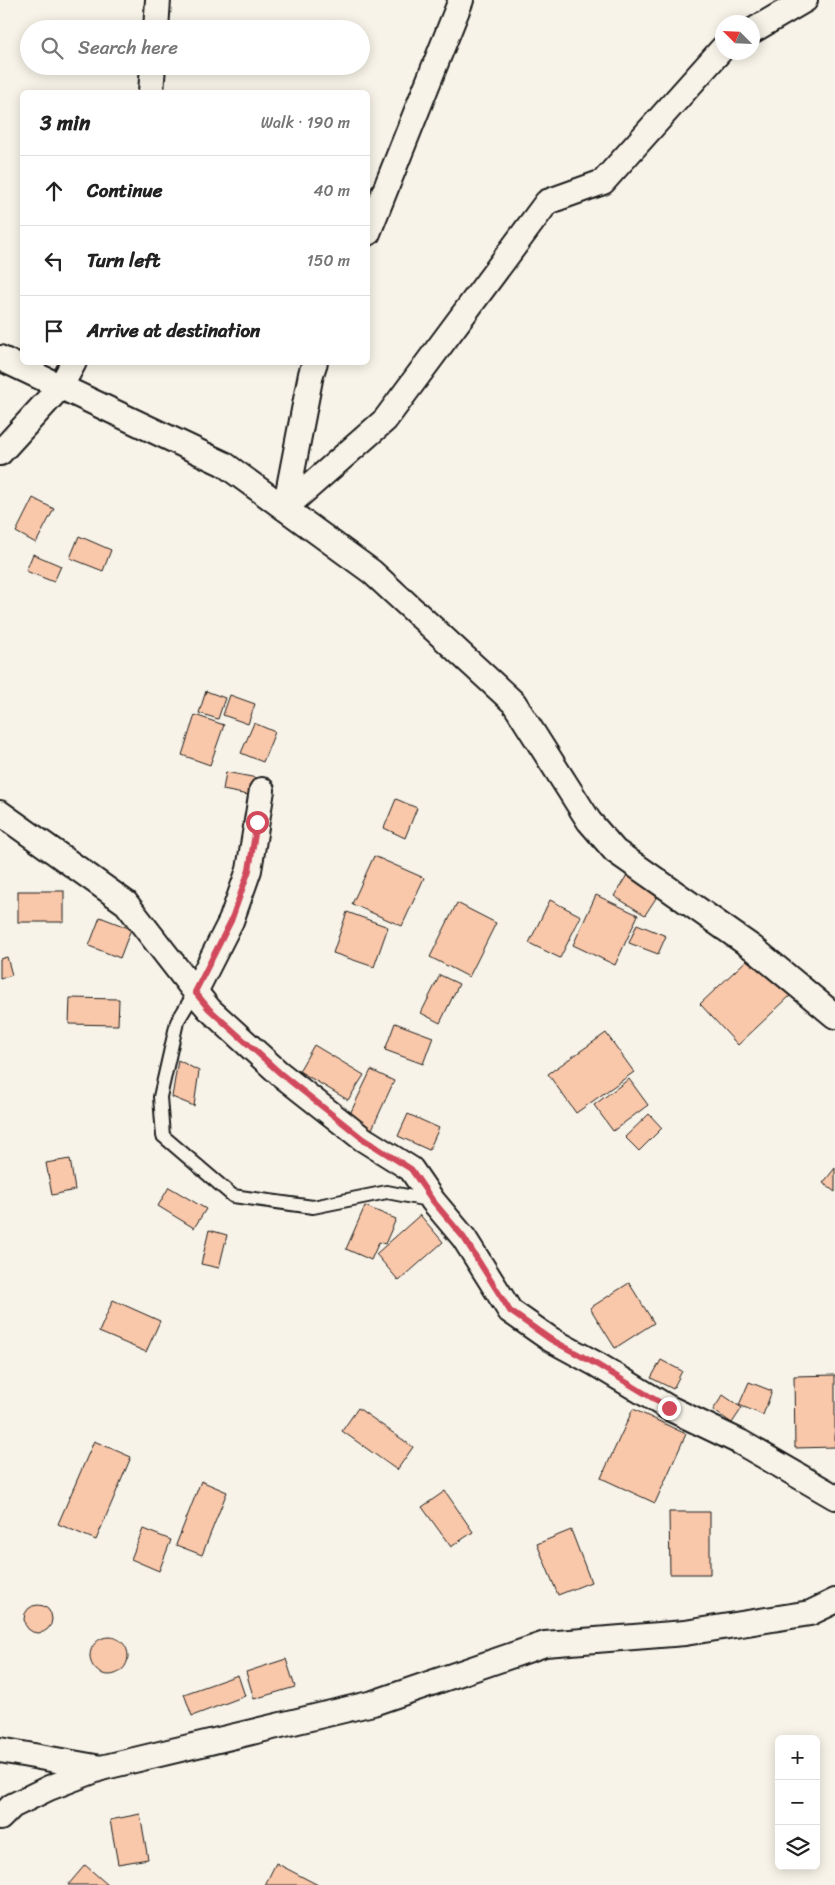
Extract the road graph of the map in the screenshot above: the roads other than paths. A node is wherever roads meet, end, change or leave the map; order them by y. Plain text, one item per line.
1 (158, 0) edge
2 (461, 0) edge
3 (805, 0) edge
4 (157, 20) edge
5 (760, 26) edge
6 (715, 57) edge
7 (152, 75) edge
8 (151, 90) edge
9 (370, 228) edge
10 (0, 358) edge
11 (72, 365) edge
12 (315, 365) edge
13 (61, 386) junction
14 (0, 454) edge
15 (285, 508) junction
16 (262, 790) dead end
17 (0, 813) edge
18 (202, 1000) junction
19 (835, 1016) edge
20 (433, 1201) junction
21 (835, 1497) edge
22 (835, 1601) edge
23 (0, 1750) edge
24 (102, 1768) junction
25 (0, 1818) edge

1 - 4 street
2 - 9 street
3 - 5 street
6 - 15 street
7 - 8 street
10 - 13 street
11 - 13 street
12 - 15 street
13 - 14 street
13 - 15 street
15 - 19 street
16 - 18 street
17 - 18 street
18 - 20 street
18 - 20 lane
20 - 21 street
22 - 24 street
23 - 24 street
24 - 25 street

